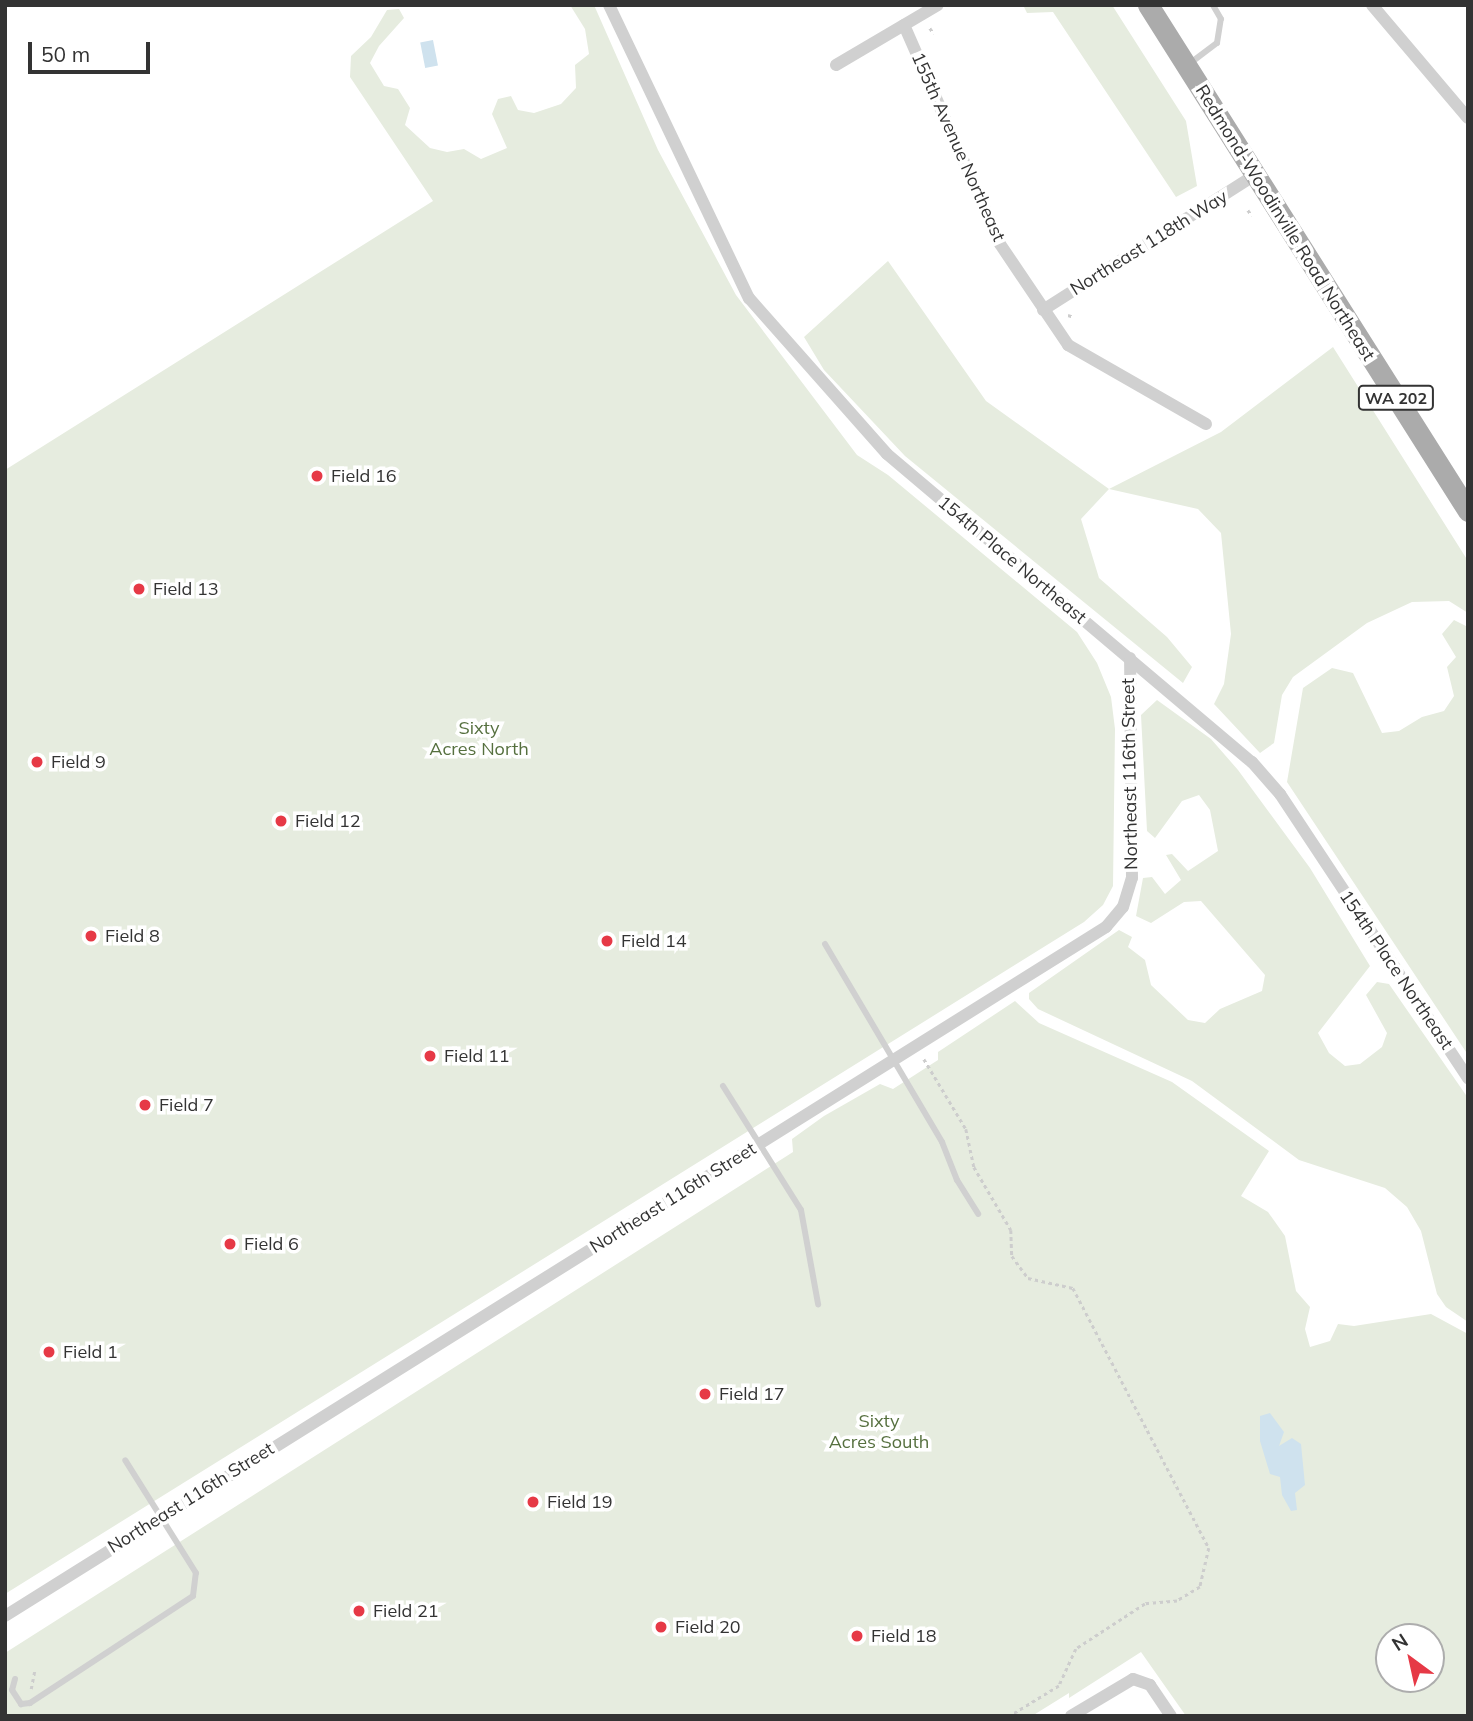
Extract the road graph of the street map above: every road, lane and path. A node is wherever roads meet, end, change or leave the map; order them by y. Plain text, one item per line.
1 (609, 5) edge
2 (938, 5) edge
3 (1148, 5) edge
4 (1213, 5) edge
5 (1372, 5) edge
6 (904, 24) junction
7 (930, 28) dead end
8 (934, 34) dead end
9 (836, 65) dead end
10 (1186, 66) junction
11 (1468, 118) edge
12 (1255, 175) junction
13 (1248, 210) dead end
14 (1252, 216) dead end
15 (1043, 310) junction
16 (1068, 315) dead end
17 (1074, 317) dead end
18 (1206, 424) dead end
19 (1468, 511) edge
20 (1129, 658) junction
21 (825, 944) dead end
22 (917, 1048) junction
23 (891, 1063) junction
24 (1468, 1078) edge
25 (723, 1086) dead end
26 (760, 1144) junction
27 (978, 1214) dead end
28 (818, 1304) dead end
29 (125, 1460) dead end
30 (161, 1517) junction
31 (5, 1616) edge
32 (35, 1669) dead end
33 (15, 1679) dead end
34 (30, 1692) dead end
35 (1010, 1716) edge
36 (1072, 1716) edge
37 (1171, 1716) edge

1 - 20 street, 154th Place Northeast
2 - 6 street
3 - 10 main road, Redmond-Woodinville Road Northeast / WA 202
4 - 10 lane
5 - 11 street
6 - 9 street
6 - 15 street, 155th Avenue Northeast
7 - 8 path
10 - 12 main road, Redmond-Woodinville Road Northeast / WA 202
12 - 15 street, Northeast 118th Way
12 - 19 main road, Redmond-Woodinville Road Northeast / WA 202
13 - 14 path
15 - 18 street, 155th Avenue Northeast
16 - 17 path
20 - 22 street, Northeast 116th Street
20 - 24 street, 154th Place Northeast
21 - 23 lane
22 - 23 street, Northeast 116th Street
22 - 35 path
23 - 26 street, Northeast 116th Street
23 - 27 lane
25 - 26 lane
26 - 28 lane
26 - 30 street, Northeast 116th Street
29 - 30 lane
30 - 31 street, Northeast 116th Street
30 - 33 lane
32 - 34 path
36 - 37 street

